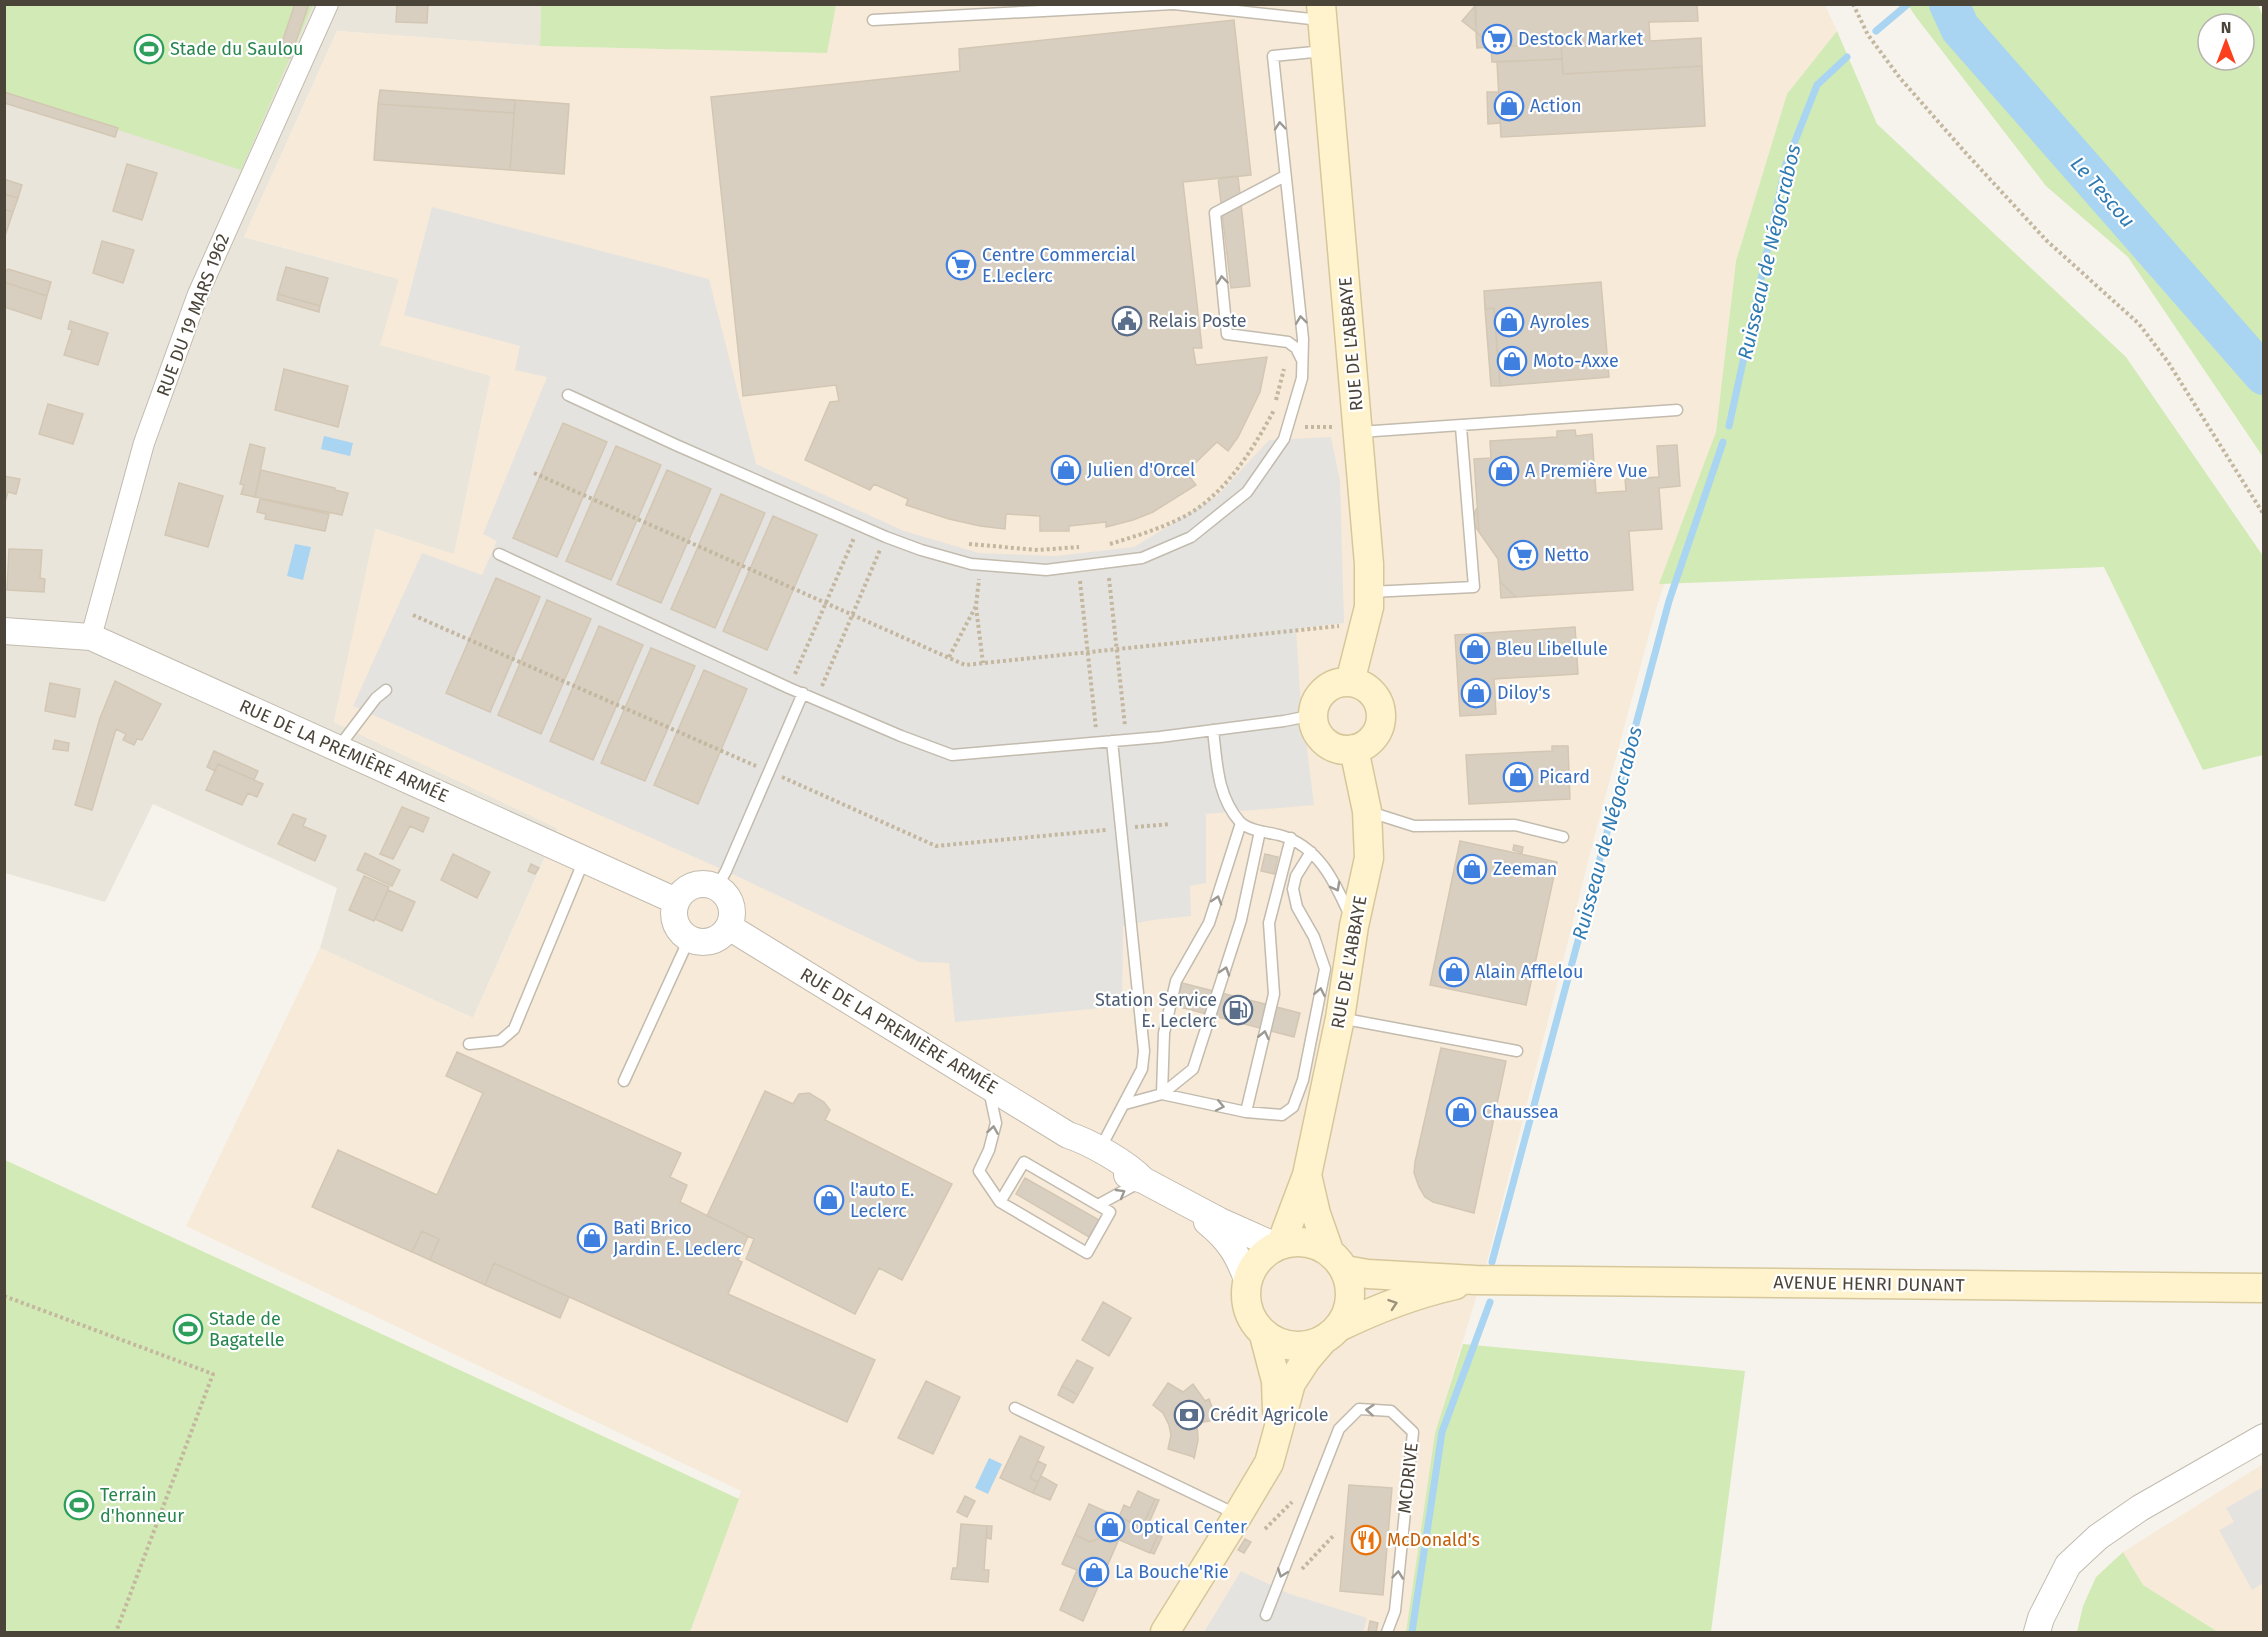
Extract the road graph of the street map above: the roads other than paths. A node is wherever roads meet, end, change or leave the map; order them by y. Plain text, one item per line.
1 (328, 4) edge
2 (1174, 4) edge
3 (1322, 13) edge
4 (873, 20) dead end
5 (1324, 51) junction
6 (1285, 176) junction
7 (1304, 363) junction
8 (568, 395) dead end
9 (1677, 410) dead end
10 (1461, 426) junction
11 (1359, 432) junction
12 (499, 554) dead end
13 (1370, 592) junction
14 (4, 631) edge
15 (91, 637) junction
16 (1350, 682) junction
17 (386, 690) dead end
18 (803, 693) junction
19 (1314, 715) junction
20 (1213, 730) junction
21 (1112, 741) junction
22 (338, 748) junction
23 (1354, 749) junction
24 (1367, 811) junction
25 (1241, 823) junction
26 (1260, 831) junction
27 (1563, 837) dead end
28 (1291, 838) junction
29 (1311, 852) junction
30 (584, 860) junction
31 (717, 887) junction
32 (676, 901) junction
33 (1354, 926) junction
34 (729, 927) junction
35 (689, 939) junction
36 (1340, 1018) junction
37 (469, 1044) dead end
38 (1517, 1051) dead end
39 (624, 1081) dead end
40 (989, 1086) junction
41 (1162, 1094) junction
42 (1125, 1104) junction
43 (1246, 1112) junction
44 (1068, 1135) junction
45 (1099, 1150) junction
46 (1306, 1175) junction
47 (1143, 1180) junction
48 (1000, 1202) junction
49 (1186, 1204) junction
50 (1098, 1205) junction
51 (1278, 1245) junction
52 (1337, 1261) junction
53 (1247, 1279) junction
54 (1475, 1280) junction
55 (2264, 1288) edge
56 (1331, 1334) junction
57 (1264, 1335) junction
58 (1015, 1408) dead end
59 (1277, 1433) junction
60 (2264, 1437) edge
61 (1238, 1515) junction
62 (1266, 1615) dead end
63 (1165, 1632) edge
64 (1387, 1632) edge
65 (2037, 1632) edge

1 - 15 street, RUE DU 19 MARS 1962
2 - 3 lane
2 - 4 lane
3 - 5 main road, RUE DE L'ABBAYE
6 -> 5 lane
5 - 11 main road, RUE DE L'ABBAYE
7 -> 6 lane
7 -> 6 lane
7 - 8 lane
9 - 10 lane
10 - 11 lane
10 - 13 lane
11 - 13 main road, RUE DE L'ABBAYE
12 - 18 lane
13 - 16 main road, RUE DE L'ABBAYE
14 - 15 street, RUE DE LA PREMIÈRE ARMÉE
15 - 22 street, RUE DE LA PREMIÈRE ARMÉE
16 - 19 main road
16 - 23 main road
17 - 22 lane
18 - 21 lane
18 - 31 lane
19 - 20 lane
19 - 23 main road
20 - 21 lane
20 - 25 lane
21 - 42 lane
22 - 30 street, RUE DE LA PREMIÈRE ARMÉE
23 - 24 main road, RUE DE L'ABBAYE
24 - 27 lane
24 - 33 main road, RUE DE L'ABBAYE
25 - 26 lane
41 -> 25 lane
26 - 28 lane
41 -> 26 lane
28 - 29 lane
43 -> 28 lane
29 -> 33 lane
43 -> 29 lane
30 - 32 street, RUE DE LA PREMIÈRE ARMÉE
30 - 37 lane
31 - 32 street
31 - 34 street
32 - 35 street
33 - 36 main road, RUE DE L'ABBAYE
34 - 35 street
34 - 40 street, RUE DE LA PREMIÈRE ARMÉE
35 - 39 lane
36 - 38 lane
36 - 46 main road, RUE DE L'ABBAYE
40 - 44 street, RUE DE LA PREMIÈRE ARMÉE
48 -> 40 lane
41 - 42 lane
41 -> 43 lane
42 - 45 lane
44 - 45 street, RUE DE LA PREMIÈRE ARMÉE
44 - 47 street, RUE DE LA PREMIÈRE ARMÉE
45 - 47 street, RUE DE LA PREMIÈRE ARMÉE
46 - 51 main road, RUE DE L'ABBAYE
46 - 52 main road, RUE DE L'ABBAYE
47 - 49 street, RUE DE LA PREMIÈRE ARMÉE
50 -> 47 lane
48 - 50 lane
48 - 50 lane
49 - 51 street, RUE DE LA PREMIÈRE ARMÉE
49 - 53 street, RUE DE LA PREMIÈRE ARMÉE
51 - 52 main road
51 - 53 main road
52 - 54 main road, AVENUE HENRI DUNANT
52 - 56 main road
53 - 57 main road
54 - 55 main road, AVENUE HENRI DUNANT
56 -> 54 main road, AVENUE HENRI DUNANT
56 - 57 main road
56 - 59 main road, AVENUE HENRI DUNANT
57 - 59 main road, AVENUE HENRI DUNANT
58 - 61 lane
59 - 61 main road, AVENUE HENRI DUNANT
60 - 65 street
61 - 63 main road, AVENUE HENRI DUNANT
64 -> 62 lane, MCDRIVE

